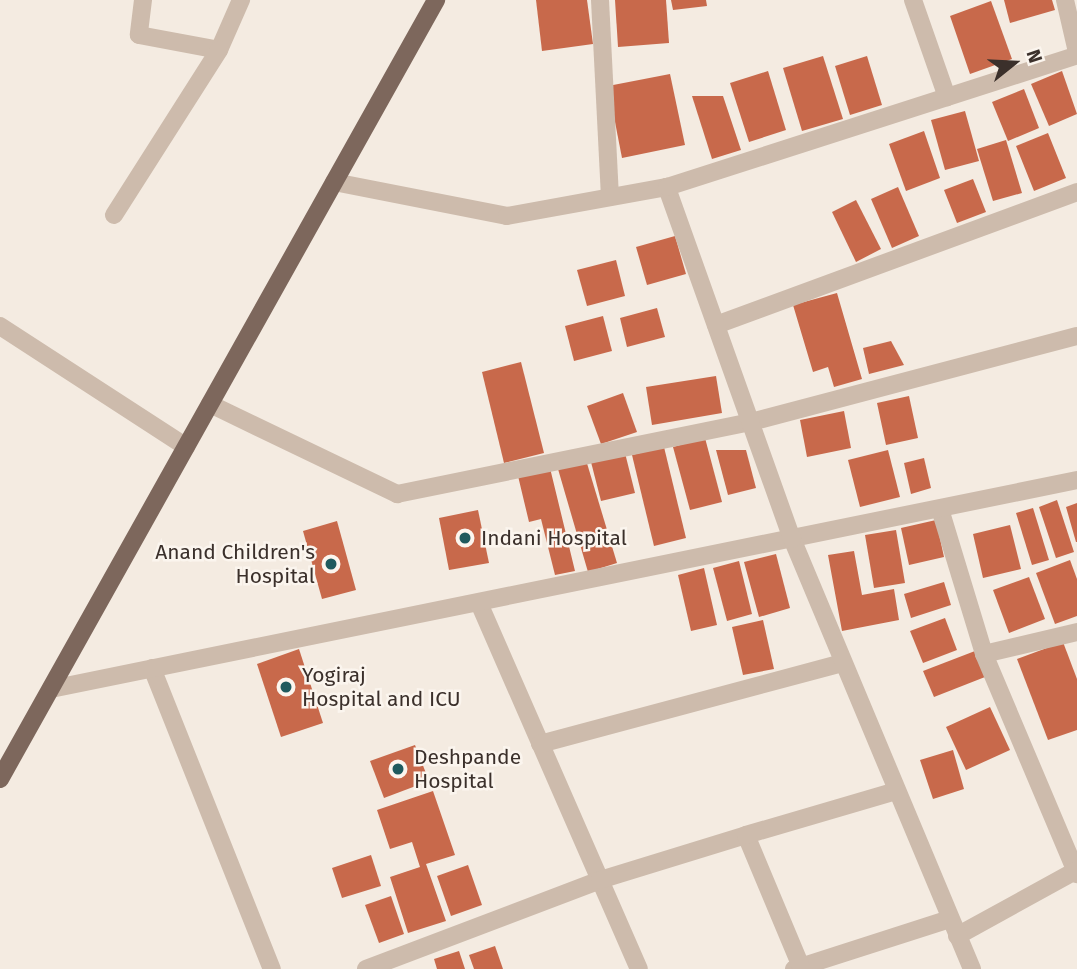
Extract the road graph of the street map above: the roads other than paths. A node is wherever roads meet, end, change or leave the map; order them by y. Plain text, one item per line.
1 (143, 0) edge
2 (241, 0) edge
3 (436, 0) edge
4 (600, 0) edge
5 (913, 0) edge
6 (1065, 0) edge
7 (219, 50) junction
8 (1077, 53) edge
9 (947, 96) junction
10 (334, 182) junction
11 (667, 187) junction
12 (1077, 191) edge
13 (610, 197) junction
14 (114, 215) dead end
15 (716, 325) junction
16 (0, 326) edge
17 (1077, 336) edge
18 (210, 404) junction
19 (751, 422) junction
20 (186, 447) junction
21 (1077, 480) edge
22 (940, 509) junction
23 (792, 539) junction
24 (479, 603) junction
25 (1077, 632) edge
26 (984, 654) junction
27 (843, 663) junction
28 (152, 668) junction
29 (51, 688) junction
30 (540, 744) junction
31 (0, 779) edge
32 (895, 792) junction
33 (746, 835) junction
34 (1076, 873) edge
35 (600, 880) junction
36 (950, 919) junction
37 (957, 936) junction
38 (799, 968) edge
39 (272, 969) edge
40 (366, 969) edge
41 (639, 969) edge
42 (972, 969) edge

1 - 7 street
2 - 7 street
3 - 10 main road
4 - 13 street
5 - 9 street
6 - 8 street
7 - 14 street
8 - 9 street
9 - 11 street
10 - 13 street
10 - 18 main road
11 - 13 street
11 - 15 street
12 - 15 street
15 - 19 street
16 - 20 street
17 - 19 street
18 - 19 street
18 - 20 main road
19 - 23 street
20 - 29 main road
21 - 22 street
22 - 23 street
22 - 26 street
23 - 24 street
23 - 27 street
24 - 28 street
24 - 30 street
25 - 26 street
26 - 34 street
27 - 30 street
27 - 32 street
28 - 29 street
28 - 39 street
29 - 31 main road
30 - 35 street
32 - 33 street
32 - 36 street
33 - 35 street
33 - 38 street
34 - 37 street
35 - 40 street
35 - 41 street
36 - 37 street
36 - 38 street
37 - 42 street

